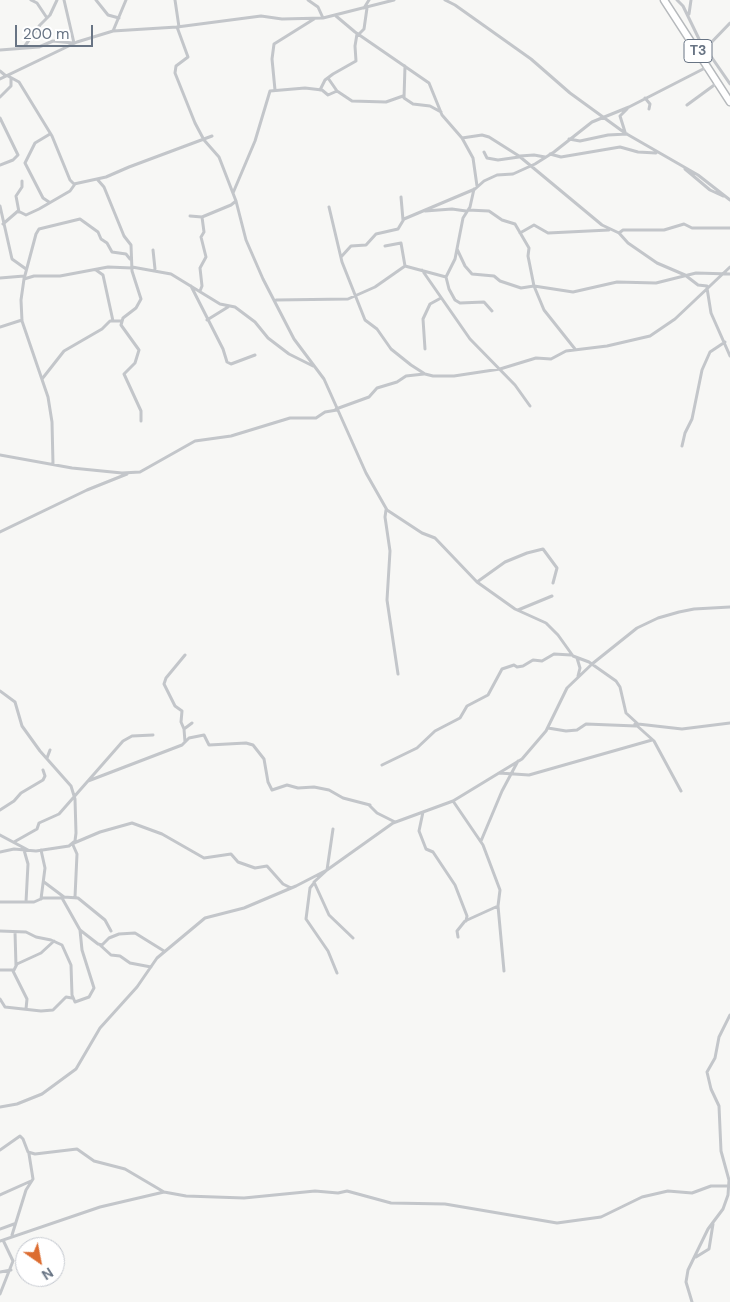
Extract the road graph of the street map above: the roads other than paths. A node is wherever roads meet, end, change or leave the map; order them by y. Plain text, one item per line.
1 (31, 0) edge
2 (57, 0) edge
3 (64, 0) edge
4 (96, 0) edge
5 (126, 0) edge
6 (175, 0) edge
7 (308, 0) edge
8 (369, 0) edge
9 (394, 0) edge
10 (444, 0) edge
11 (451, 0) edge
12 (664, 0) edge
13 (677, 0) edge
14 (691, 0) edge
15 (455, 4) junction
16 (373, 6) junction
17 (366, 8) junction
18 (336, 16) junction
19 (688, 16) junction
20 (47, 18) junction
21 (119, 18) junction
22 (323, 18) junction
23 (315, 19) junction
24 (730, 23) edge
25 (178, 27) junction
26 (113, 31) junction
27 (358, 34) junction
28 (74, 44) junction
29 (24, 47) junction
30 (705, 49) junction
31 (0, 50) edge
32 (405, 66) junction
33 (708, 66) junction
34 (0, 72) edge
35 (9, 77) junction
36 (328, 78) junction
37 (0, 79) edge
38 (717, 82) junction
39 (730, 84) edge
40 (275, 90) junction
41 (320, 90) junction
42 (337, 91) junction
43 (403, 96) junction
44 (0, 97) edge
45 (645, 98) junction
46 (730, 102) edge
47 (687, 105) dead end
48 (627, 108) junction
49 (649, 109) dead end
50 (441, 113) junction
51 (605, 117) junction
52 (0, 118) edge
53 (50, 134) junction
54 (626, 134) junction
55 (212, 136) dead end
56 (462, 138) junction
57 (569, 139) junction
58 (204, 140) junction
59 (484, 152) dead end
60 (657, 153) junction
61 (550, 154) junction
62 (520, 157) junction
63 (545, 157) junction
64 (536, 163) junction
65 (0, 164) edge
66 (530, 165) junction
67 (534, 170) junction
68 (98, 180) junction
69 (22, 181) dead end
70 (75, 184) junction
71 (476, 187) junction
72 (233, 193) junction
73 (401, 197) dead end
74 (729, 199) edge
75 (236, 201) junction
76 (49, 202) junction
77 (0, 206) edge
78 (329, 207) dead end
79 (424, 210) junction
80 (467, 211) junction
81 (19, 212) junction
82 (190, 216) dead end
83 (202, 217) junction
84 (402, 220) junction
85 (3, 224) junction
86 (730, 228) edge
87 (0, 229) edge
88 (610, 230) junction
89 (519, 233) junction
90 (619, 233) junction
91 (386, 246) dead end
92 (457, 249) junction
93 (153, 250) dead end
94 (341, 257) junction
95 (130, 259) junction
96 (406, 266) junction
97 (132, 267) junction
98 (730, 267) edge
99 (96, 269) junction
100 (156, 269) junction
101 (26, 270) junction
102 (422, 270) junction
103 (730, 274) edge
104 (685, 275) junction
105 (721, 275) junction
106 (24, 277) junction
107 (446, 277) junction
108 (0, 278) edge
109 (191, 286) junction
110 (534, 286) junction
111 (708, 287) junction
112 (200, 291) junction
113 (354, 298) junction
114 (442, 298) junction
115 (276, 300) junction
116 (228, 307) junction
117 (492, 311) dead end
118 (22, 320) junction
119 (207, 320) junction
120 (113, 321) junction
121 (122, 321) junction
122 (0, 327) edge
123 (724, 342) junction
124 (425, 349) dead end
125 (576, 349) junction
126 (255, 355) dead end
127 (730, 356) edge
128 (314, 366) junction
129 (500, 369) junction
130 (425, 374) junction
131 (42, 379) junction
132 (530, 406) dead end
133 (337, 410) junction
134 (141, 421) dead end
135 (682, 446) dead end
136 (0, 455) edge
137 (53, 464) junction
138 (128, 474) junction
139 (386, 510) junction
140 (0, 532) edge
141 (477, 582) junction
142 (553, 583) dead end
143 (552, 596) dead end
144 (730, 608) edge
145 (518, 611) junction
146 (185, 655) dead end
147 (571, 655) junction
148 (576, 658) junction
149 (592, 664) junction
150 (398, 674) dead end
151 (577, 677) junction
152 (0, 691) edge
153 (630, 718) junction
154 (192, 723) dead end
155 (730, 723) edge
156 (636, 726) junction
157 (548, 728) junction
158 (184, 729) junction
159 (153, 735) dead end
160 (652, 740) junction
161 (186, 742) junction
162 (50, 750) dead end
163 (47, 758) junction
164 (519, 761) junction
165 (382, 765) dead end
166 (43, 770) dead end
167 (498, 773) junction
168 (511, 774) junction
169 (87, 781) junction
170 (681, 791) dead end
171 (74, 797) junction
172 (453, 801) junction
173 (0, 810) edge
174 (423, 812) junction
175 (395, 822) junction
176 (333, 829) dead end
177 (0, 835) edge
178 (481, 841) junction
179 (14, 842) junction
180 (73, 844) junction
181 (26, 850) junction
182 (41, 850) junction
183 (0, 852) edge
184 (328, 870) junction
185 (44, 882) junction
186 (314, 882) junction
187 (292, 888) junction
188 (75, 897) junction
189 (42, 898) junction
190 (0, 902) edge
191 (26, 902) junction
192 (498, 906) junction
193 (466, 914) junction
194 (475, 916) junction
195 (466, 921) junction
196 (80, 930) junction
197 (0, 931) edge
198 (111, 931) dead end
199 (15, 932) junction
200 (458, 937) dead end
201 (352, 938) dead end
202 (54, 940) junction
203 (100, 945) junction
204 (165, 951) junction
205 (16, 966) junction
206 (151, 967) junction
207 (0, 970) edge
208 (13, 971) junction
209 (504, 971) dead end
210 (337, 973) dead end
211 (0, 999) edge
212 (72, 999) junction
213 (26, 1009) junction
214 (730, 1015) edge
215 (0, 1107) edge
216 (0, 1150) edge
217 (29, 1153) junction
218 (32, 1180) junction
219 (730, 1186) edge
220 (164, 1192) junction
221 (0, 1195) edge
222 (713, 1223) junction
223 (15, 1224) junction
224 (0, 1228) edge
225 (12, 1236) junction
226 (2, 1241) edge
227 (695, 1258) junction
228 (10, 1270) junction
229 (0, 1272) edge
230 (0, 1294) edge
231 (692, 1302) edge

1 - 20 street
2 - 20 street
3 - 28 street
4 - 21 street
5 - 21 street
6 - 25 street
7 - 22 street
8 - 16 street
8 - 17 street
9 - 16 street
10 - 15 street
11 - 15 street
12 - 33 highway, T3
13 - 19 street
14 - 19 street
15 - 51 street
16 - 17 street
17 - 18 street
17 - 27 street
18 - 22 street
18 - 27 street
19 - 30 street
20 - 29 street
21 - 26 street
22 - 23 street
23 - 25 street
23 - 40 street
24 - 30 street
25 - 26 street
25 - 58 street
26 - 28 street
27 - 32 street
27 - 36 street
28 - 29 street
28 - 35 street
29 - 31 street
30 - 39 street
32 - 43 street
32 - 50 street
33 - 38 highway, T3
33 - 45 street
34 - 35 street
35 - 37 street
35 - 44 street
35 - 53 street
36 - 41 street
36 - 42 street
38 - 46 highway, T3
38 - 47 street
40 - 41 street
40 - 72 street
41 - 42 street
42 - 43 street
43 - 50 street
45 - 48 street
45 - 49 street
48 - 51 street
48 - 54 street
50 - 56 street
51 - 54 street
51 - 57 street
52 - 65 street
53 - 70 street
53 - 76 street
54 - 57 street
54 - 60 street
55 - 58 street
56 - 62 street
56 - 71 street
57 - 61 street
58 - 68 street
58 - 72 street
59 - 62 street
60 - 61 street
60 - 74 street
61 - 63 street
62 - 63 street
62 - 66 street
63 - 64 street
64 - 66 street
64 - 67 street
66 - 67 street
66 - 71 street
67 - 88 street
68 - 70 street
68 - 95 street
69 - 81 street
70 - 76 street
71 - 79 street
71 - 80 street
72 - 75 street
73 - 84 street
75 - 83 street
75 - 115 street
76 - 81 street
77 - 85 street
78 - 94 street
79 - 80 street
79 - 84 street
80 - 89 street
80 - 92 street
81 - 85 street
82 - 83 street
83 - 112 street
84 - 94 street
85 - 87 street
85 - 101 street
86 - 90 street
88 - 89 street
88 - 90 street
89 - 110 street
90 - 104 street
91 - 96 street
92 - 107 street
92 - 110 street
93 - 100 street
94 - 113 street
95 - 97 street
95 - 101 street
96 - 102 street
96 - 113 street
97 - 99 street
97 - 100 street
97 - 121 street
98 - 105 street
99 - 106 street
99 - 120 street
100 - 109 street
101 - 106 street
102 - 107 street
102 - 114 street
103 - 105 street
104 - 105 street
104 - 110 street
104 - 111 street
105 - 111 street
106 - 108 street
106 - 118 street
107 - 117 street
109 - 112 street
109 - 119 street
110 - 125 street
111 - 123 street
111 - 125 street
112 - 116 street
113 - 115 street
113 - 130 street
114 - 124 street
114 - 129 street
115 - 128 street
116 - 119 street
116 - 128 street
118 - 122 street
118 - 131 street
119 - 126 street
120 - 121 street
120 - 131 street
121 - 134 street
123 - 127 street
123 - 135 street
125 - 129 street
128 - 133 street
129 - 130 street
129 - 132 street
130 - 133 street
131 - 137 street
133 - 138 street
133 - 139 street
136 - 137 street
137 - 138 street
138 - 140 street
139 - 141 street
139 - 150 street
141 - 142 street
141 - 145 street
143 - 145 street
144 - 149 street
145 - 147 street
146 - 158 street
147 - 148 street
147 - 165 street
148 - 149 street
148 - 151 street
149 - 151 street
149 - 153 street
151 - 157 street
152 - 163 street
153 - 155 street
153 - 156 street
154 - 158 street
156 - 157 street
156 - 160 street
157 - 164 street
158 - 161 street
159 - 169 street
160 - 168 street
160 - 170 street
161 - 169 street
161 - 175 street
162 - 163 street
163 - 171 street
164 - 167 street
164 - 168 street
166 - 173 street
167 - 168 street
167 - 172 street
168 - 178 street
169 - 171 street
171 - 179 street
171 - 180 street
172 - 174 street
172 - 178 street
174 - 175 street
174 - 193 street
175 - 184 street
176 - 184 street
177 - 179 street
178 - 192 street
179 - 181 street
180 - 182 street
180 - 187 street
180 - 188 street
181 - 182 street
181 - 183 street
181 - 191 street
182 - 185 street
184 - 186 street
184 - 187 street
185 - 188 street
185 - 189 street
186 - 201 street
186 - 210 street
187 - 204 street
188 - 198 street
189 - 191 street
189 - 196 street
190 - 191 street
192 - 194 street
192 - 209 street
193 - 194 street
193 - 195 street
194 - 195 street
195 - 200 street
196 - 203 street
196 - 212 street
197 - 199 street
199 - 202 street
199 - 205 street
202 - 205 street
202 - 212 street
203 - 204 street
203 - 206 street
204 - 206 street
205 - 208 street
206 - 215 street
207 - 208 street
208 - 213 street
211 - 213 street
212 - 213 street
214 - 219 street
216 - 217 street
217 - 218 street
217 - 220 street
218 - 221 street
218 - 223 street
219 - 220 street
219 - 222 street
220 - 225 street
222 - 227 street
222 - 227 street
223 - 224 street
223 - 225 street
225 - 226 street
226 - 228 street
227 - 231 street
228 - 229 street
228 - 230 street

